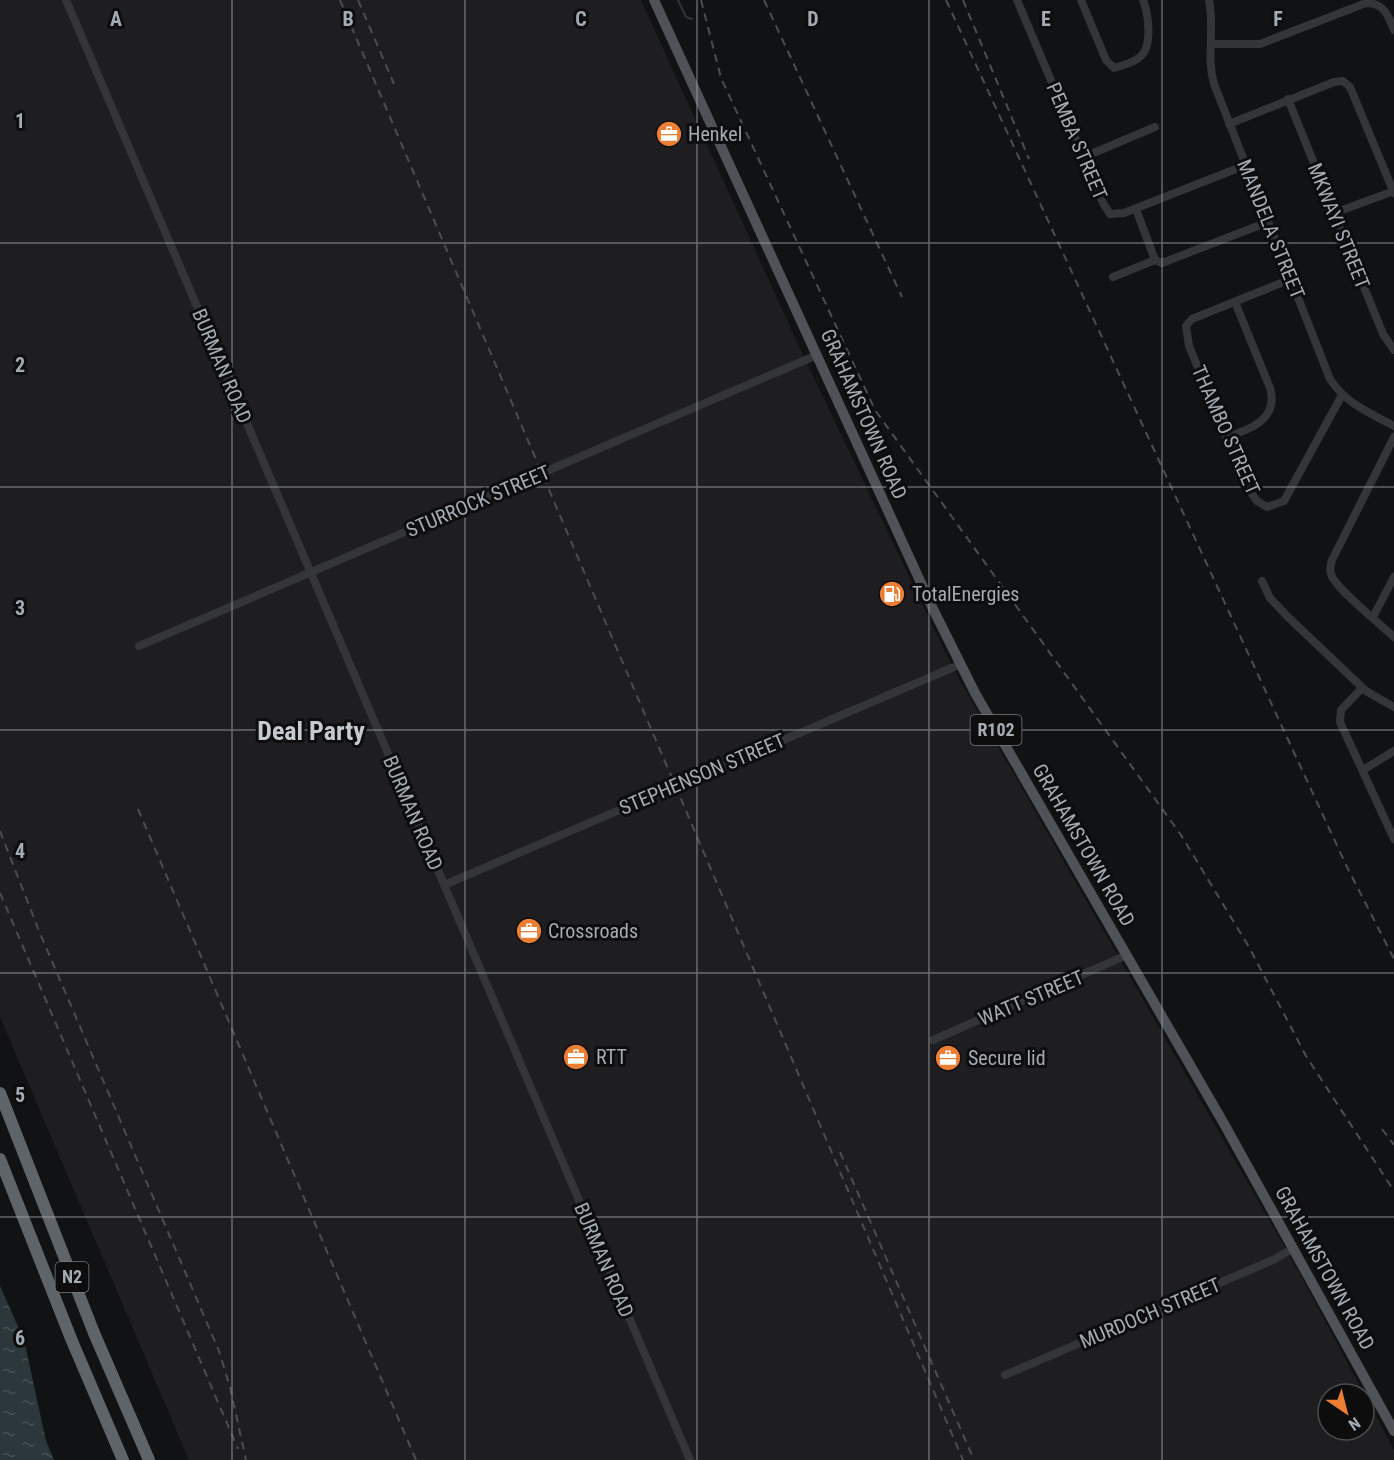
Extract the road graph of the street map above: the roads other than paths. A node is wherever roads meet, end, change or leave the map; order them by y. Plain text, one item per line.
1 (66, 0) edge
2 (654, 0) edge
3 (1017, 0) edge
4 (1081, 0) edge
5 (1143, 0) edge
6 (1209, 0) edge
7 (1394, 30) edge
8 (1212, 44) junction
9 (1288, 99) junction
10 (1229, 124) junction
11 (1155, 127) dead end
12 (1084, 157) junction
13 (1246, 165) junction
14 (1394, 192) edge
15 (1136, 209) junction
16 (1334, 213) junction
17 (1268, 222) junction
18 (1155, 260) junction
19 (1113, 277) dead end
20 (1291, 279) junction
21 (1235, 302) junction
22 (1394, 350) edge
23 (817, 355) junction
24 (1342, 395) junction
25 (1394, 426) edge
26 (1227, 437) junction
27 (1394, 437) edge
28 (310, 573) junction
29 (1394, 577) edge
30 (1262, 581) dead end
31 (1373, 617) junction
32 (1394, 638) edge
33 (139, 646) dead end
34 (961, 664) junction
35 (1362, 687) junction
36 (1394, 707) edge
37 (1394, 751) edge
38 (1363, 770) junction
39 (1390, 817) edge
40 (1394, 839) edge
41 (444, 885) junction
42 (1127, 955) junction
43 (933, 1040) dead end
44 (0, 1093) edge
45 (0, 1159) edge
46 (1294, 1248) junction
47 (1005, 1375) dead end
48 (1394, 1431) edge
49 (123, 1460) edge
50 (149, 1460) edge
51 (690, 1460) edge

1 - 28 street, BURMAN ROAD
2 - 23 main road, GRAHAMSTOWN ROAD / R102
3 - 12 street, PEMBA STREET
4 - 5 street
6 - 8 street, MANDELA STREET
7 - 8 street
8 - 10 street, MANDELA STREET
9 - 10 street
9 - 14 street
9 - 16 street, MKWAYI STREET
10 - 13 street, MANDELA STREET
11 - 12 street
12 - 15 street, PEMBA STREET
13 - 15 street, PEMBA STREET
13 - 17 street, MANDELA STREET
14 - 16 street
15 - 18 street
16 - 22 street, MKWAYI STREET
17 - 18 street
17 - 20 street, MANDELA STREET
18 - 19 street
20 - 21 street, THAMBO STREET
20 - 24 street, MANDELA STREET
21 - 26 street
21 - 26 street, THAMBO STREET
23 - 28 street, STURROCK STREET
23 - 34 main road, GRAHAMSTOWN ROAD / R102
24 - 25 street, MANDELA STREET
24 - 26 street, THAMBO STREET
27 - 31 street
28 - 33 street, STURROCK STREET
28 - 41 street, BURMAN ROAD
29 - 31 street
30 - 35 street
31 - 32 street
34 - 41 street, STEPHENSON STREET
34 - 42 main road, GRAHAMSTOWN ROAD / R102
35 - 36 street
35 - 38 street
37 - 38 street
38 - 39 street
39 - 40 street
41 - 51 street, BURMAN ROAD
42 - 43 street, WATT STREET
42 - 46 main road, GRAHAMSTOWN ROAD / R102
44 - 50 highway, N2
45 - 49 highway, N2
46 - 47 street, MURDOCH STREET
46 - 48 main road, GRAHAMSTOWN ROAD / R102

